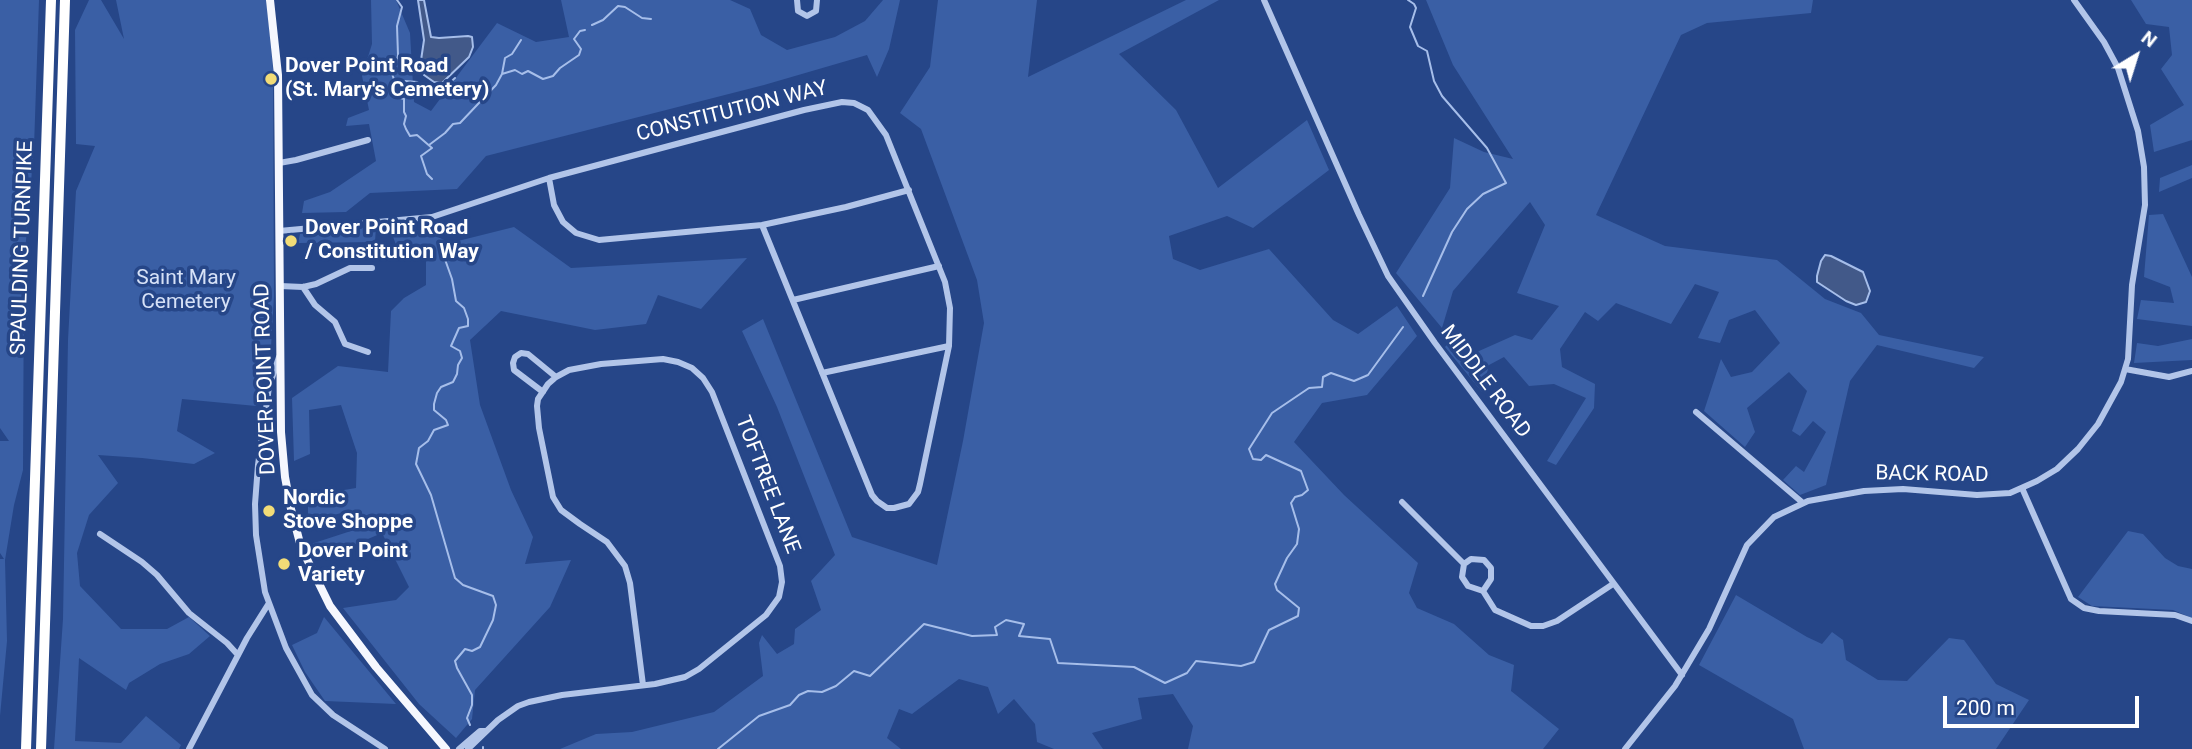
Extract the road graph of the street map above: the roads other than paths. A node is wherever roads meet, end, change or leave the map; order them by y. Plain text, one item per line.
1 (51, 0) edge
2 (65, 0) edge
3 (270, 0) edge
4 (797, 0) edge
5 (817, 0) edge
6 (1264, 0) edge
7 (2074, 0) edge
8 (368, 139) dead end
9 (279, 163) junction
10 (549, 178) junction
11 (909, 190) junction
12 (762, 225) junction
13 (279, 231) junction
14 (939, 266) junction
15 (372, 268) dead end
16 (280, 286) junction
17 (303, 287) junction
18 (793, 300) junction
19 (949, 346) junction
20 (368, 352) dead end
21 (279, 355) junction
22 (2125, 369) junction
23 (2192, 371) edge
24 (822, 373) junction
25 (556, 377) junction
26 (543, 392) junction
27 (1696, 412) dead end
28 (2022, 488) junction
29 (1402, 502) dead end
30 (1803, 503) junction
31 (100, 534) dead end
32 (1464, 564) junction
33 (1614, 584) junction
34 (1483, 590) junction
35 (269, 603) junction
36 (2192, 621) edge
37 (247, 638) junction
38 (227, 643) junction
39 (238, 655) junction
40 (1682, 675) junction
41 (643, 685) junction
42 (485, 731) junction
43 (26, 749) edge
44 (41, 749) edge
45 (189, 749) edge
46 (385, 749) edge
47 (446, 749) edge
48 (460, 749) edge
49 (468, 749) edge
50 (1625, 749) edge

1 - 43 highway, SPAULDING TURNPIKE
2 - 44 highway, SPAULDING TURNPIKE
3 - 9 main road, DOVER POINT ROAD
4 - 5 street
6 - 33 street, MIDDLE ROAD
7 - 22 street, BACK ROAD
8 - 9 street
9 - 13 main road, DOVER POINT ROAD
10 - 11 street, CONSTITUTION WAY
10 - 12 street
10 - 13 street, CONSTITUTION WAY
11 - 12 street
11 - 14 street, CONSTITUTION WAY
12 - 18 street, CONSTITUTION WAY
13 - 16 main road, DOVER POINT ROAD
14 - 18 street
14 - 19 street, CONSTITUTION WAY
15 - 17 street
16 - 17 street
16 - 21 main road, DOVER POINT ROAD
17 - 20 street
18 - 24 street, CONSTITUTION WAY
19 - 24 street
19 - 24 street, CONSTITUTION WAY
21 - 35 street
21 - 47 main road, DOVER POINT ROAD
22 - 23 street
22 - 28 street, BACK ROAD
25 - 26 street, TOFTREE LANE
25 - 26 street
25 - 41 street, TOFTREE LANE
26 - 41 street
27 - 30 street
28 - 30 street, BACK ROAD
28 - 36 street
29 - 32 street
30 - 40 street, BACK ROAD
31 - 38 street
32 - 34 street
32 - 34 street
33 - 34 street
33 - 40 street, MIDDLE ROAD
35 - 37 street
35 - 46 street
37 - 38 street
37 - 39 street
38 - 39 street
39 - 45 street
40 - 50 street
41 - 42 street, TOFTREE LANE
42 - 48 street, TOFTREE LANE
42 - 49 street, TOFTREE LANE

